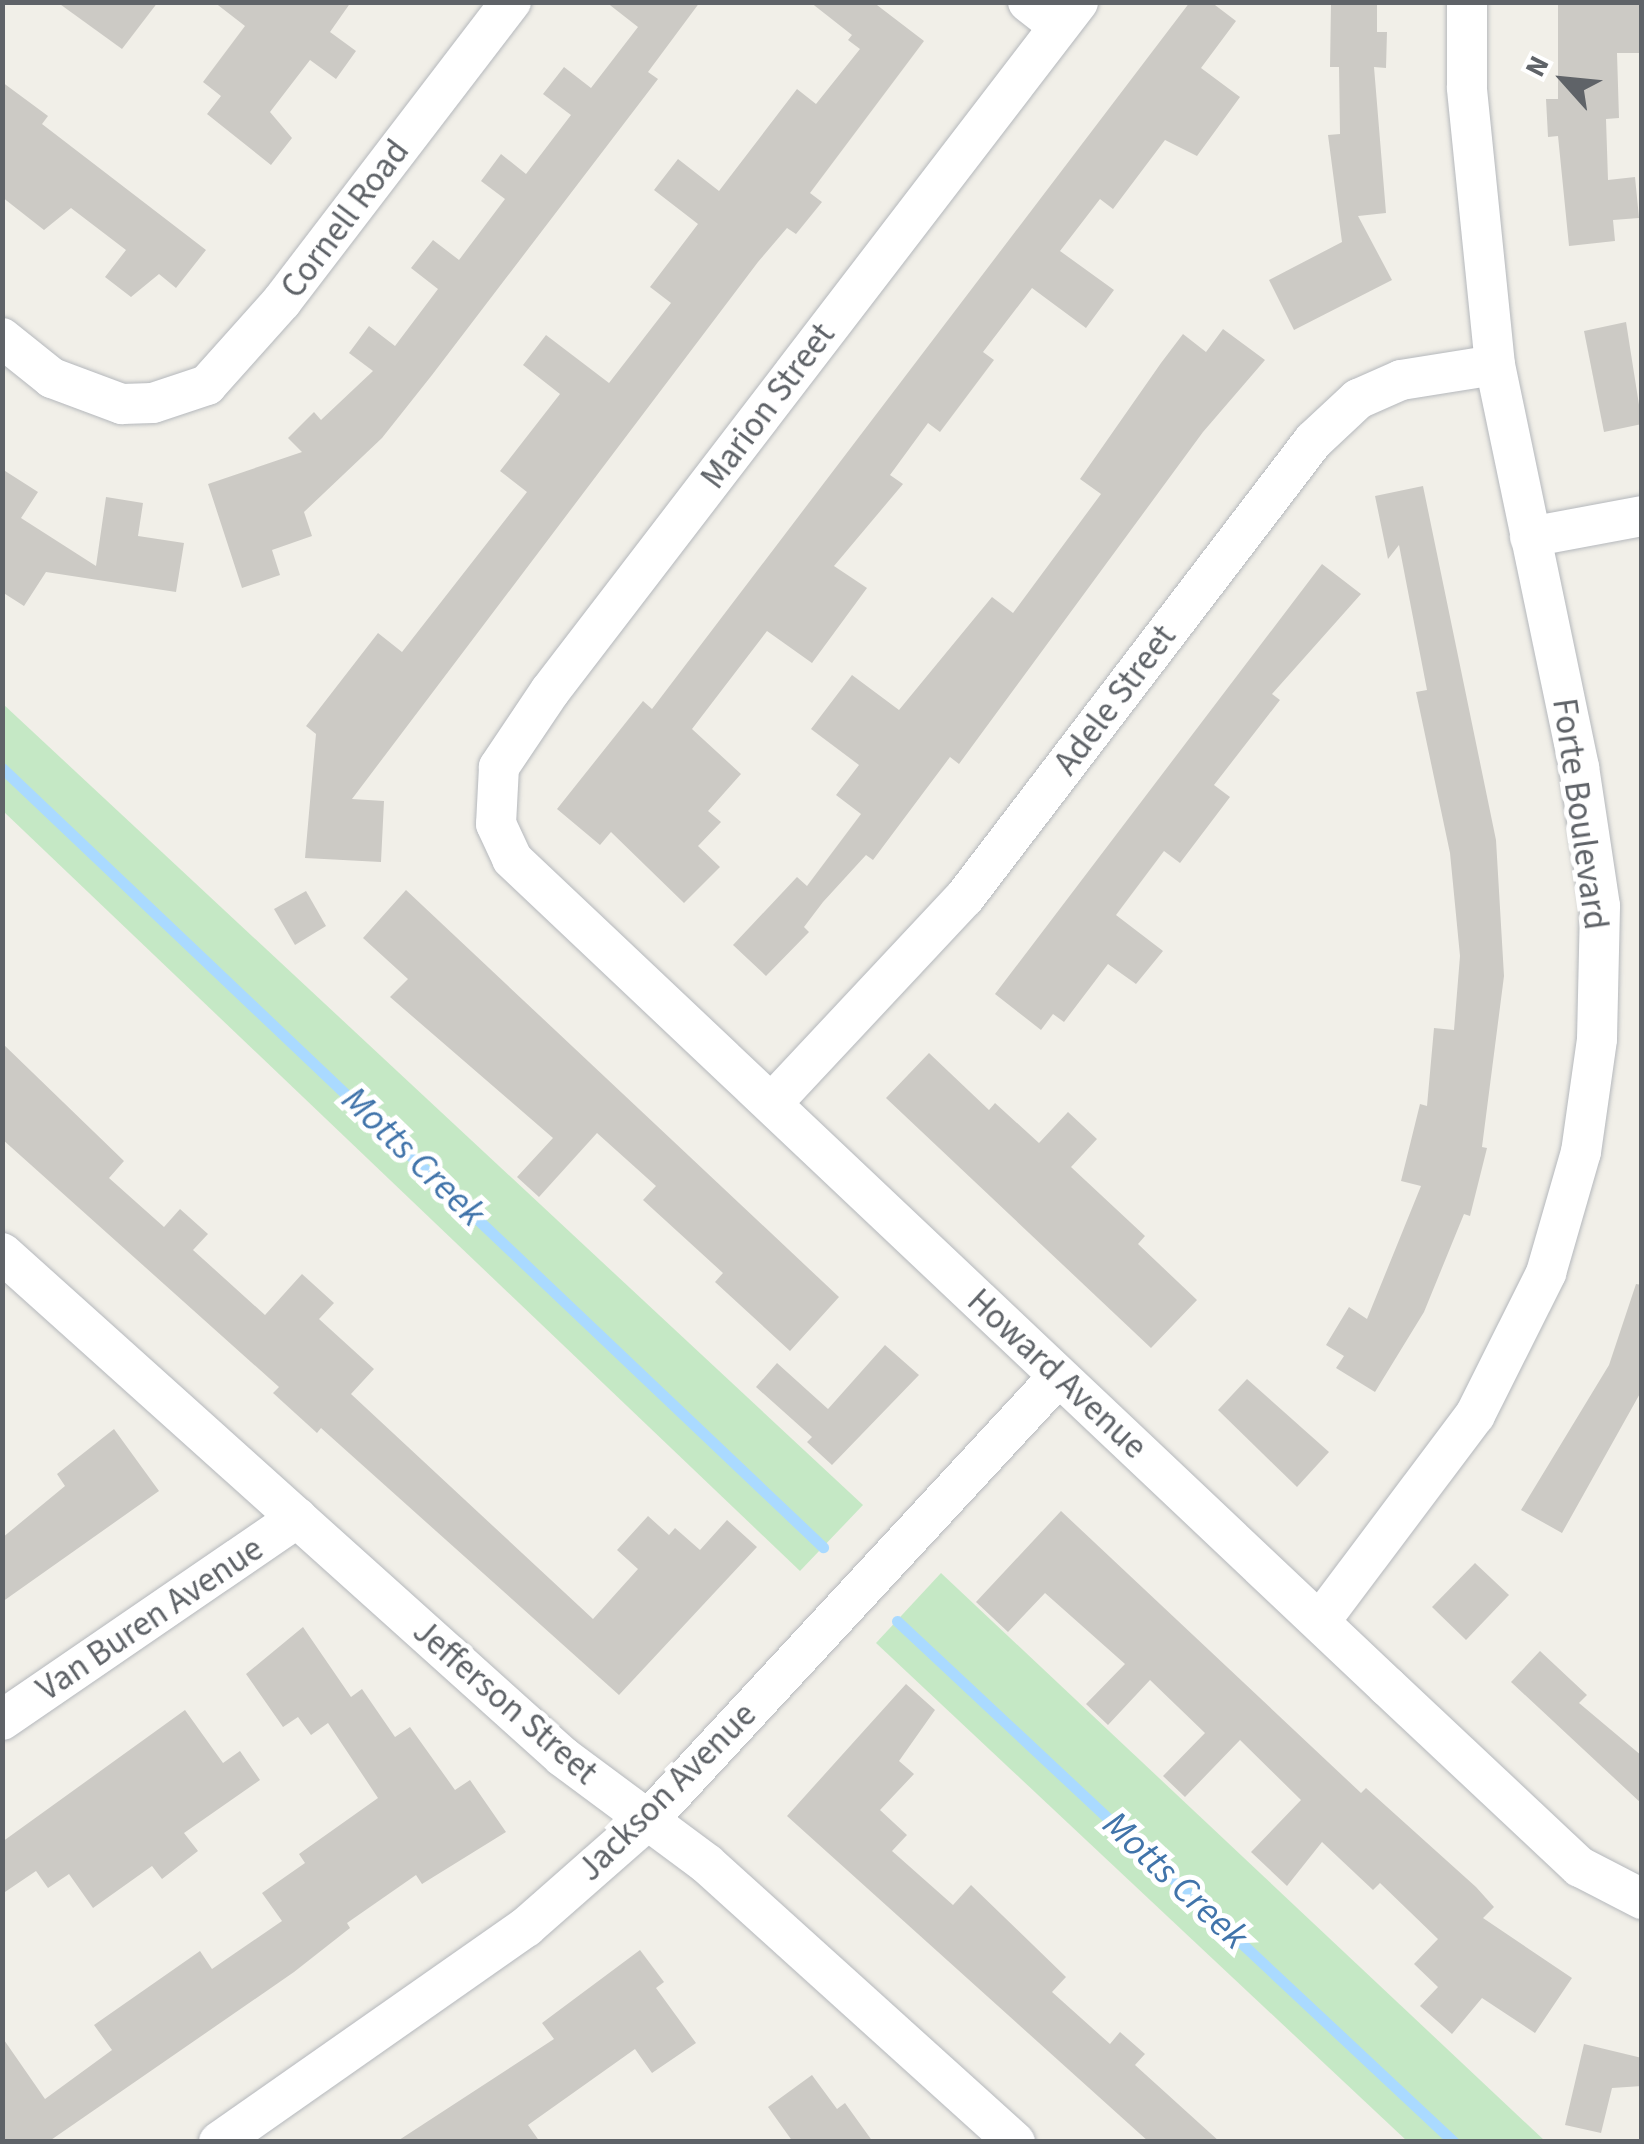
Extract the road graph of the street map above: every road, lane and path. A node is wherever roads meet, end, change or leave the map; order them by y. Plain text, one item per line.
1 (510, 2) edge
2 (1468, 2) edge
3 (1055, 10) edge
4 (2, 338) edge
5 (1495, 365) junction
6 (1642, 516) edge
7 (1530, 538) junction
8 (496, 824) joint
9 (772, 1104) junction
10 (2, 1253) edge
11 (1058, 1377) junction
12 (296, 1518) junction
13 (1321, 1620) junction
14 (2, 1720) edge
15 (648, 1820) junction
16 (1641, 1899) edge
17 (219, 2142) edge
18 (1014, 2142) edge

1 - 4 street, Cornell Road
2 - 5 street, Forte Boulevard
3 - 8 street, Marion Street
5 - 7 street, Forte Boulevard
5 - 9 street, Adele Street
6 - 7 street
7 - 13 street, Forte Boulevard
8 - 9 street, Howard Avenue
9 - 11 street, Howard Avenue
10 - 12 street, Jefferson Street
11 - 13 street, Howard Avenue
11 - 15 street, Jackson Avenue
12 - 14 street, Van Buren Avenue
12 - 15 street, Jefferson Street
13 - 16 street, Howard Avenue
15 - 17 street, Jackson Avenue
15 - 18 street, Jefferson Street

